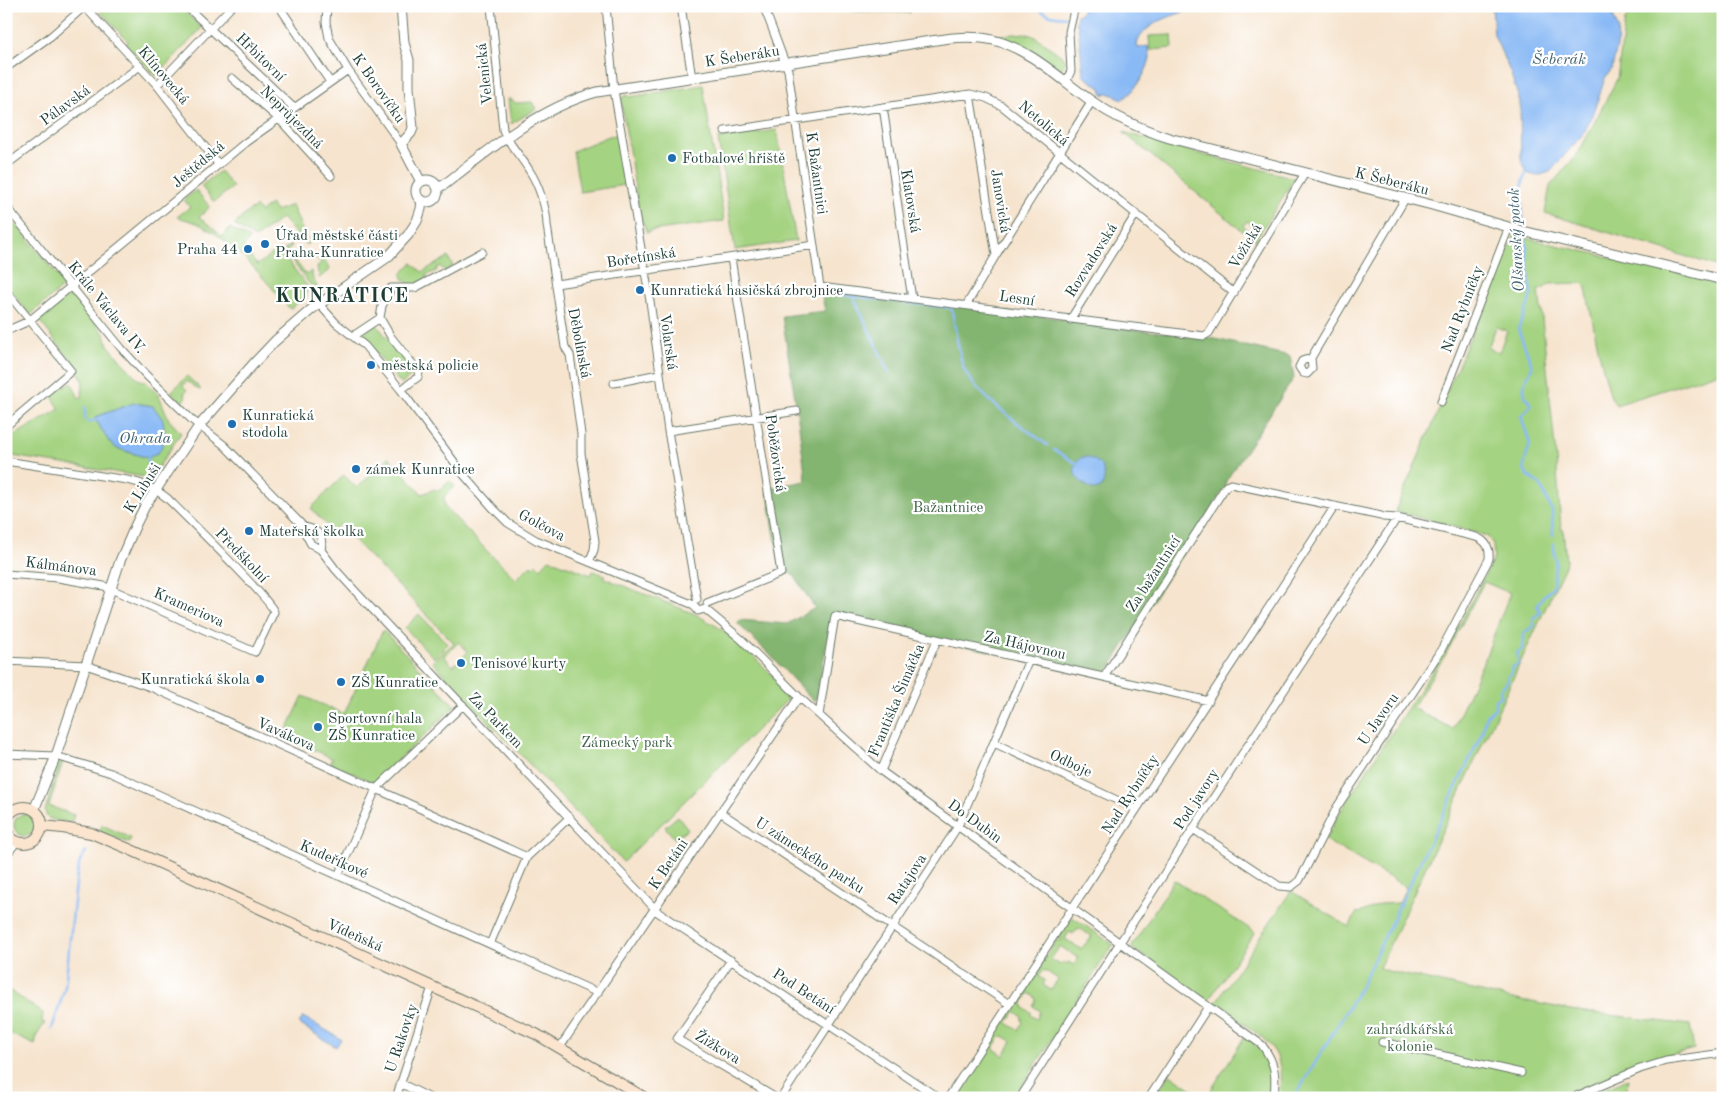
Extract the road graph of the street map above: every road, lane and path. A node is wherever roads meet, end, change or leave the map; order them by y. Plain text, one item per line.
1 (85, 6) edge
2 (186, 6) edge
3 (232, 6) edge
4 (279, 6) edge
5 (327, 6) edge
6 (401, 6) edge
7 (491, 6) edge
8 (606, 6) edge
9 (681, 6) edge
10 (763, 6) edge
11 (1075, 10) edge
12 (210, 30) junction
13 (785, 64) junction
14 (140, 66) junction
15 (6, 68) edge
16 (348, 70) junction
17 (232, 78) dead end
18 (692, 78) junction
19 (330, 82) junction
20 (1066, 82) junction
21 (157, 85) junction
22 (614, 90) junction
23 (970, 94) junction
24 (1092, 101) junction
25 (884, 107) junction
26 (294, 108) junction
27 (279, 119) junction
28 (795, 120) junction
29 (725, 131) dead end
30 (506, 138) junction
31 (402, 144) junction
32 (1059, 153) junction
33 (6, 165) edge
34 (219, 165) junction
35 (1305, 173) junction
36 (331, 176) dead end
37 (421, 182) junction
38 (437, 187) junction
39 (1405, 198) junction
40 (422, 200) junction
41 (6, 206) edge
42 (1136, 214) junction
43 (1509, 227) junction
44 (814, 245) junction
45 (482, 252) dead end
46 (996, 255) junction
47 (731, 258) junction
48 (645, 271) junction
49 (1723, 280) edge
50 (556, 284) junction
51 (71, 286) junction
52 (820, 287) joint
53 (6, 292) edge
54 (1234, 293) junction
55 (912, 299) junction
56 (967, 304) junction
57 (322, 307) junction
58 (380, 318) junction
59 (1070, 320) junction
60 (29, 321) junction
61 (6, 332) edge
62 (1209, 333) joint
63 (353, 336) junction
64 (1311, 358) dead end
65 (659, 374) junction
66 (614, 383) dead end
67 (401, 390) junction
68 (1441, 402) dead end
69 (797, 411) dead end
70 (757, 418) junction
71 (196, 423) junction
72 (6, 426) edge
73 (668, 431) junction
74 (6, 461) edge
75 (1226, 486) joint
76 (156, 490) junction
77 (1335, 506) junction
78 (1397, 518) junction
79 (304, 527) junction
80 (321, 550) junction
81 (589, 562) junction
82 (6, 574) edge
83 (111, 588) junction
84 (696, 602) junction
85 (706, 606) junction
86 (937, 640) junction
87 (255, 652) joint
88 (6, 660) edge
89 (1030, 660) junction
90 (86, 665) junction
91 (1104, 677) junction
92 (799, 697) junction
93 (1209, 701) junction
94 (463, 705) junction
95 (819, 714) junction
96 (994, 743) junction
97 (6, 754) edge
98 (56, 756) junction
99 (881, 771) junction
100 (376, 789) junction
101 (1136, 809) junction
102 (34, 810) junction
103 (720, 812) junction
104 (570, 817) junction
105 (7, 819) edge
106 (42, 826) junction
107 (958, 826) junction
108 (1193, 829) junction
109 (16, 841) junction
110 (6, 854) edge
111 (527, 857) junction
112 (338, 876) junction
113 (655, 908) junction
114 (1072, 908) junction
115 (892, 926) junction
116 (1121, 943) junction
117 (490, 944) junction
118 (731, 960) junction
119 (432, 987) junction
120 (598, 993) junction
121 (1009, 1004) junction
122 (1208, 1007) junction
123 (829, 1024) junction
124 (1382, 1042) dead end
125 (560, 1047) junction
126 (1723, 1053) edge
127 (1521, 1073) dead end
128 (400, 1083) junction
129 (396, 1098) edge
130 (430, 1098) edge
131 (645, 1098) edge
132 (776, 1098) edge
133 (781, 1098) edge
134 (939, 1098) edge
135 (948, 1098) edge
136 (1020, 1098) edge
137 (1149, 1098) edge
138 (1274, 1098) edge
139 (1572, 1098) edge

1 - 14 street, Klínovecká
1 - 15 street
2 - 12 street, Hřbitovní
3 - 12 street
4 - 19 street
5 - 16 street, K Borovíčku
6 - 31 street
7 - 30 street, Velenická
8 - 22 street, Volarská
9 - 18 street
10 - 13 street, K Bažantnici
11 - 20 street
12 - 21 street
12 - 26 street, Hřbitovní
13 - 18 street, K Šeberáku
13 - 20 street, K Šeberáku
13 - 28 street, K Bažantnici
14 - 21 street, Klínovecká
14 - 33 street, Pálavská
16 - 19 street, Ještědská
16 - 31 street, K Borovíčku
17 - 27 street, Neprůjezdná
18 - 22 street, K Šeberáku
19 - 26 street, Ještědská
20 - 24 street, K Šeberáku
21 - 34 street, Klínovecká
22 - 30 street, K Šeberáku
22 - 48 street, Volarská
23 - 25 street, Netolická
23 - 32 street, Netolická
23 - 46 street, Janovická
24 - 32 street
24 - 35 street, K Šeberáku
25 - 28 street, Netolická
25 - 55 street, Klatovská
26 - 27 street, Ještědská
27 - 34 street, Ještědská
27 - 36 street, Neprůjezdná
28 - 29 street, Netolická
28 - 44 street, K Bažantnici
30 - 38 street, K Šeberáku
30 - 50 street, Děbolínská
31 - 37 street, K Borovíčku
32 - 42 street, Netolická
32 - 46 street
34 - 51 street, Ještědská
35 - 39 street, K Šeberáku
35 - 54 street, Vožická
37 - 38 street
37 - 40 street
38 - 40 street
39 - 43 street, K Šeberáku
39 - 64 street
40 - 57 street, K Libuši
41 - 51 street, Krále Václava IV.
42 - 54 street, Netolická
42 - 59 street, Rozvadovská
43 - 49 street, K Šeberáku
43 - 68 street, Nad Rybníčky
44 - 47 street, Bořetínská
44 - 52 street, K Bažantnici
45 - 58 street
46 - 56 street, Janovická
47 - 48 street, Bořetínská
47 - 70 street, Poběžovická
48 - 50 street, Bořetínská
48 - 65 street, Volarská
50 - 81 street, Děbolínská
51 - 60 street, Ještědská
51 - 71 street, Krále Václava IV.
52 - 55 street, Lesní
53 - 60 street
54 - 62 street, Vožická
55 - 56 street, Lesní
56 - 59 street, Lesní
57 - 63 street
57 - 71 street, K Libuši
58 - 63 street
58 - 67 street
59 - 62 street, Lesní
60 - 61 street, Ještědská
60 - 72 street
63 - 67 street, Golčova
65 - 66 street
65 - 73 street, Volarská
67 - 81 street, Golčova
69 - 70 street
70 - 73 street
70 - 85 street, Poběžovická
71 - 76 street, K Libuši
71 - 79 street, Za Parkem
73 - 84 street, Volarská
74 - 76 street
75 - 77 street, U Javoru
75 - 91 street, Za bažantnicí
76 - 83 street, K Libuši
76 - 87 street, Předškolní
77 - 78 street, U Javoru
77 - 93 street, Nad Rybníčky
78 - 108 street, Pod javory
78 - 108 street, U Javoru
79 - 80 street, Za Parkem
79 - 80 street, Za Parkem
80 - 94 street, Za Parkem
81 - 84 street, Golčova
82 - 83 street, Kálmánova
83 - 87 street, Krameriova
83 - 90 street, K Libuši
84 - 85 street
84 - 85 street
85 - 92 street
86 - 89 street, Za Hájovnou
86 - 95 street, Za Hájovnou
86 - 99 street, Františka Šimáčka
88 - 90 street, Vavákova
89 - 91 street, Za Hájovnou
89 - 96 street, Ratajova
90 - 98 street, K Libuši
90 - 100 street, Vavákova
91 - 93 street, Za Hájovnou
92 - 95 street, Do Dubin
92 - 103 street, K Betáni
93 - 101 street, Nad Rybníčky
94 - 100 street
94 - 104 street, Za Parkem
95 - 99 street, Do Dubin
96 - 101 street, Odboje
96 - 107 street, Ratajova
97 - 98 street, Kudeříkové
98 - 102 street, K Libuši
98 - 112 street, Kudeříkové
99 - 107 street, Do Dubin
100 - 111 street, Vavákova
100 - 112 street
101 - 114 street, Nad Rybníčky
102 - 105 main road
102 - 106 main road
103 - 113 street, K Betáni
103 - 115 street, U zámeckého parku
104 - 111 street
104 - 113 street, Za Parkem
105 - 109 main road
106 - 109 main road
106 - 119 main road, Vídeňská
107 - 114 street, Do Dubin
107 - 115 street, Ratajova
108 - 116 street, Pod javory
109 - 110 street
111 - 117 street
112 - 117 street, Kudeříkové
113 - 118 street, Pod Betání
113 - 120 street, K Betáni
114 - 116 street, Do Dubin
114 - 121 street, Nad Rybníčky
115 - 121 street, U zámeckého parku
115 - 123 street, Ratajova
116 - 122 street, Do Dubin
116 - 136 street, Pod javory
117 - 120 street, Kudeříkové
118 - 123 street, Pod Betání
118 - 132 street, Žižkova
119 - 125 main road, Vídeňská
119 - 128 street, U Rakovky
120 - 125 street, K Betáni
121 - 135 street, Nad Rybníčky
122 - 137 street
122 - 138 street, Do Dubin
123 - 133 street, Ratajova
123 - 134 street, Pod Betání
124 - 127 street
125 - 131 main road, Vídeňská
126 - 139 street
128 - 129 street, U Rakovky
128 - 130 street

